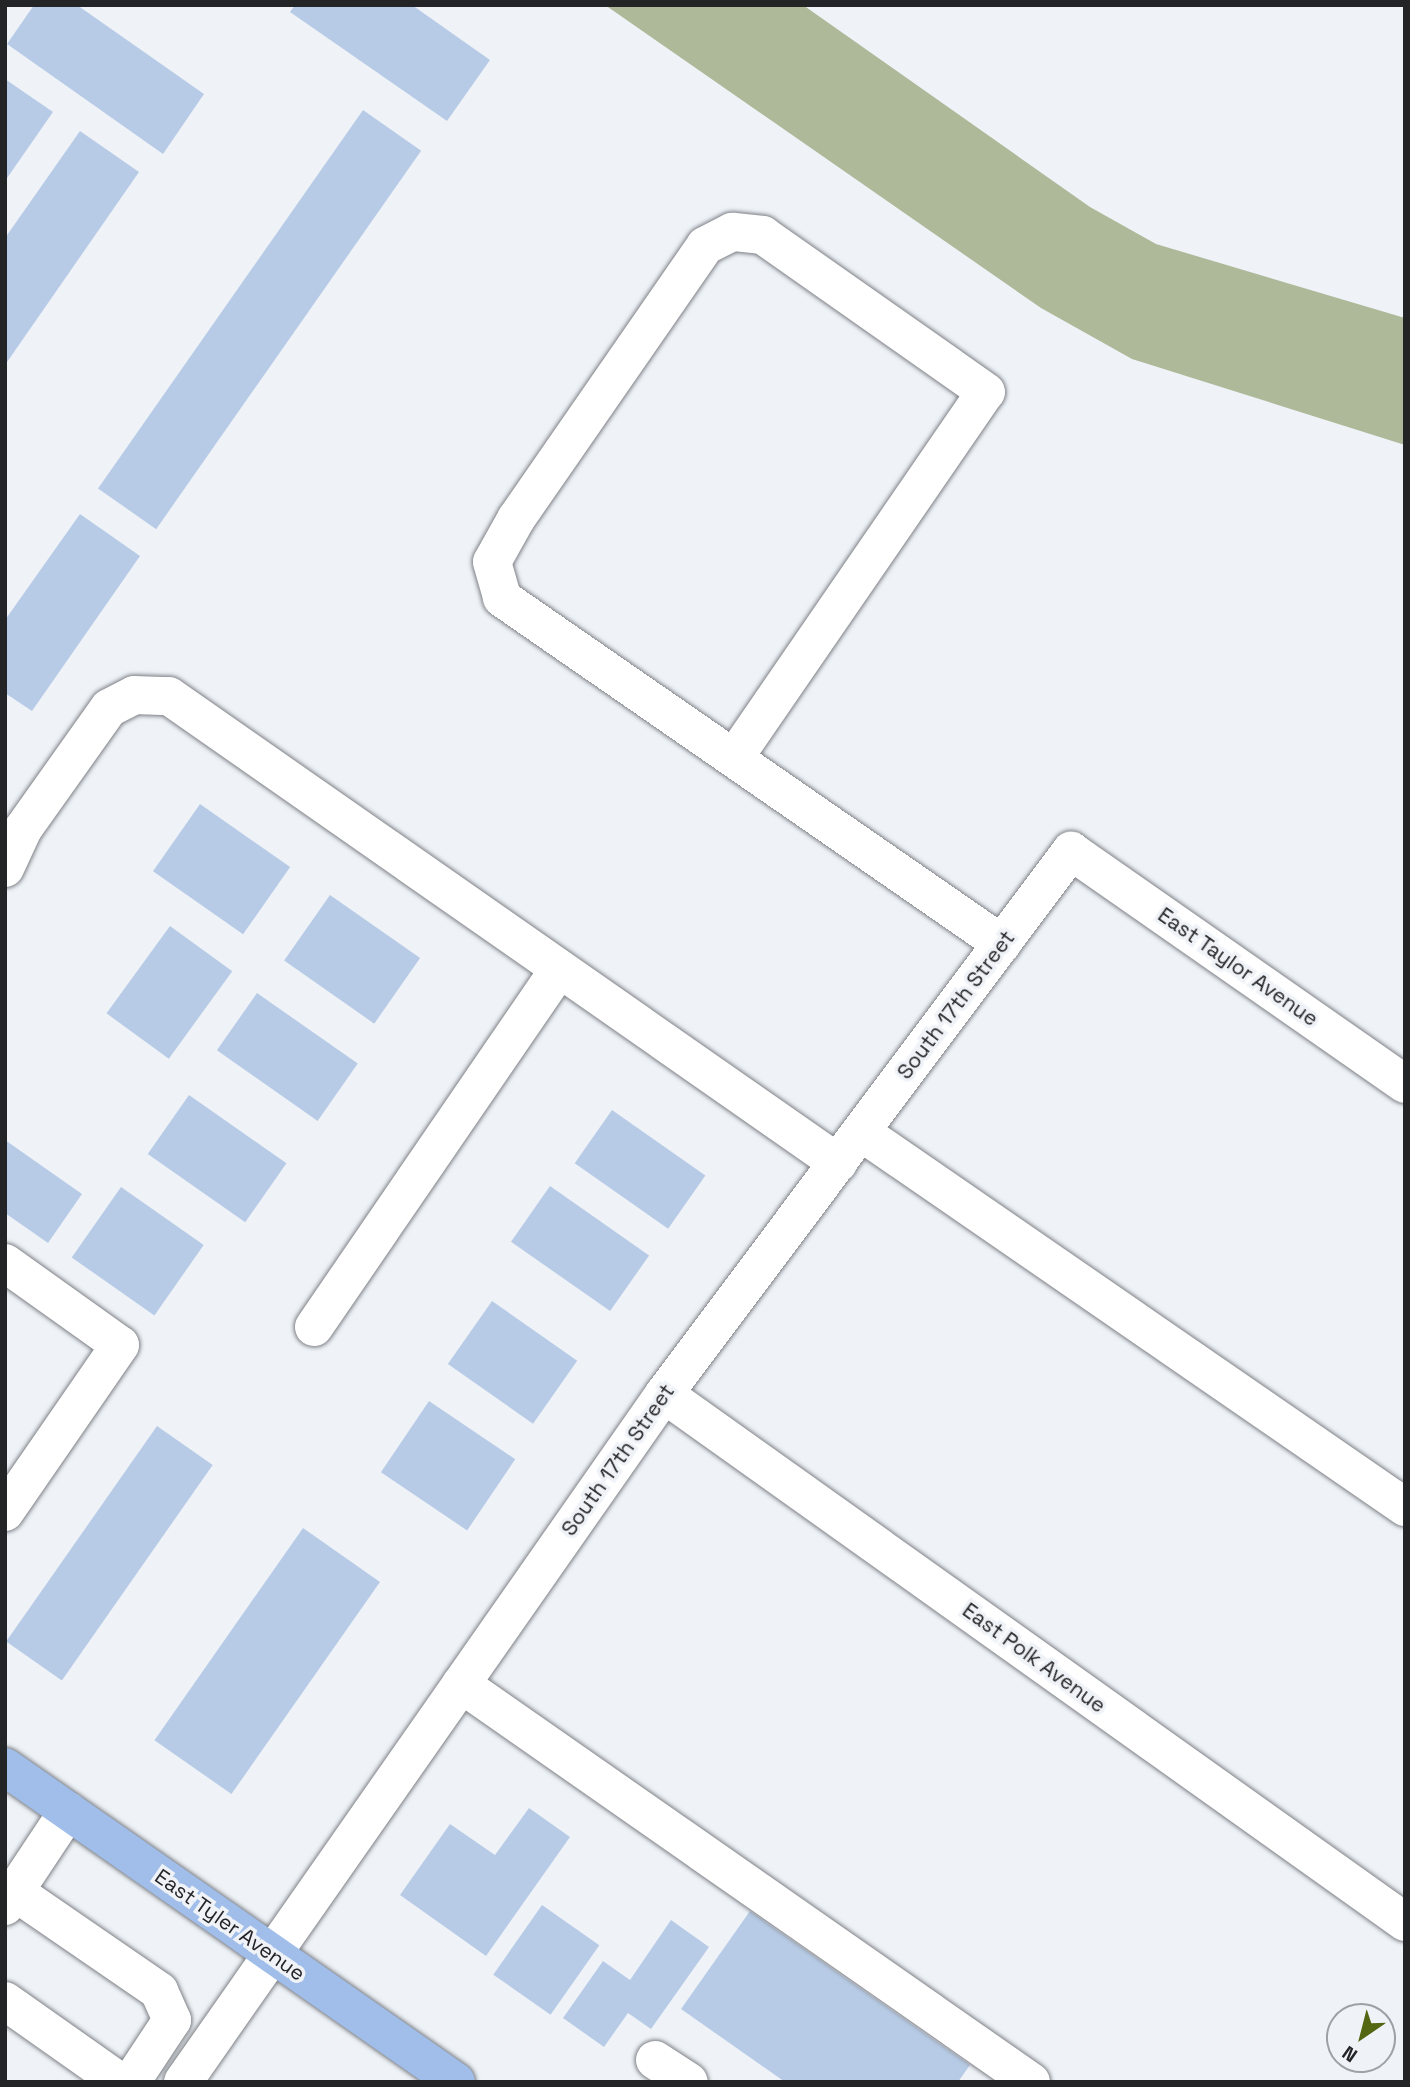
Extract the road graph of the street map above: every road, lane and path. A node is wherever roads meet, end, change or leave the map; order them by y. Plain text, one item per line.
1 (734, 758) junction
2 (1071, 851) joint
3 (5, 868) edge
4 (1002, 944) junction
5 (559, 969) junction
6 (1405, 1084) edge
7 (860, 1132) junction
8 (838, 1163) junction
9 (5, 1263) edge
10 (314, 1327) dead end
11 (664, 1394) junction
12 (1405, 1507) edge
13 (5, 1512) edge
14 (461, 1684) junction
15 (5, 1767) edge
16 (68, 1811) junction
17 (10, 1899) edge
18 (1405, 1923) edge
19 (272, 1954) junction
20 (5, 2001) edge
21 (655, 2060) dead end
22 (985, 2069) edge
23 (191, 2079) edge
24 (120, 2082) edge
25 (131, 2082) edge
26 (456, 2082) edge
27 (689, 2082) edge
28 (1031, 2082) edge

1 - 1 street
1 - 4 street
2 - 4 street, South 17th Street
2 - 6 street, East Taylor Avenue
3 - 5 street
4 - 7 street, South 17th Street
5 - 8 street
5 - 10 street
7 - 8 street, South 17th Street
7 - 12 street
8 - 11 street, South 17th Street
9 - 13 street
11 - 14 street, South 17th Street
11 - 18 street, East Polk Avenue
14 - 19 street, South 17th Street
14 - 22 street
15 - 16 main road, East Tyler Avenue
16 - 17 street
16 - 19 main road, East Tyler Avenue
17 - 25 street
19 - 23 street, South 17th Street
19 - 26 main road, East Tyler Avenue
20 - 24 street
21 - 27 street
22 - 28 street

